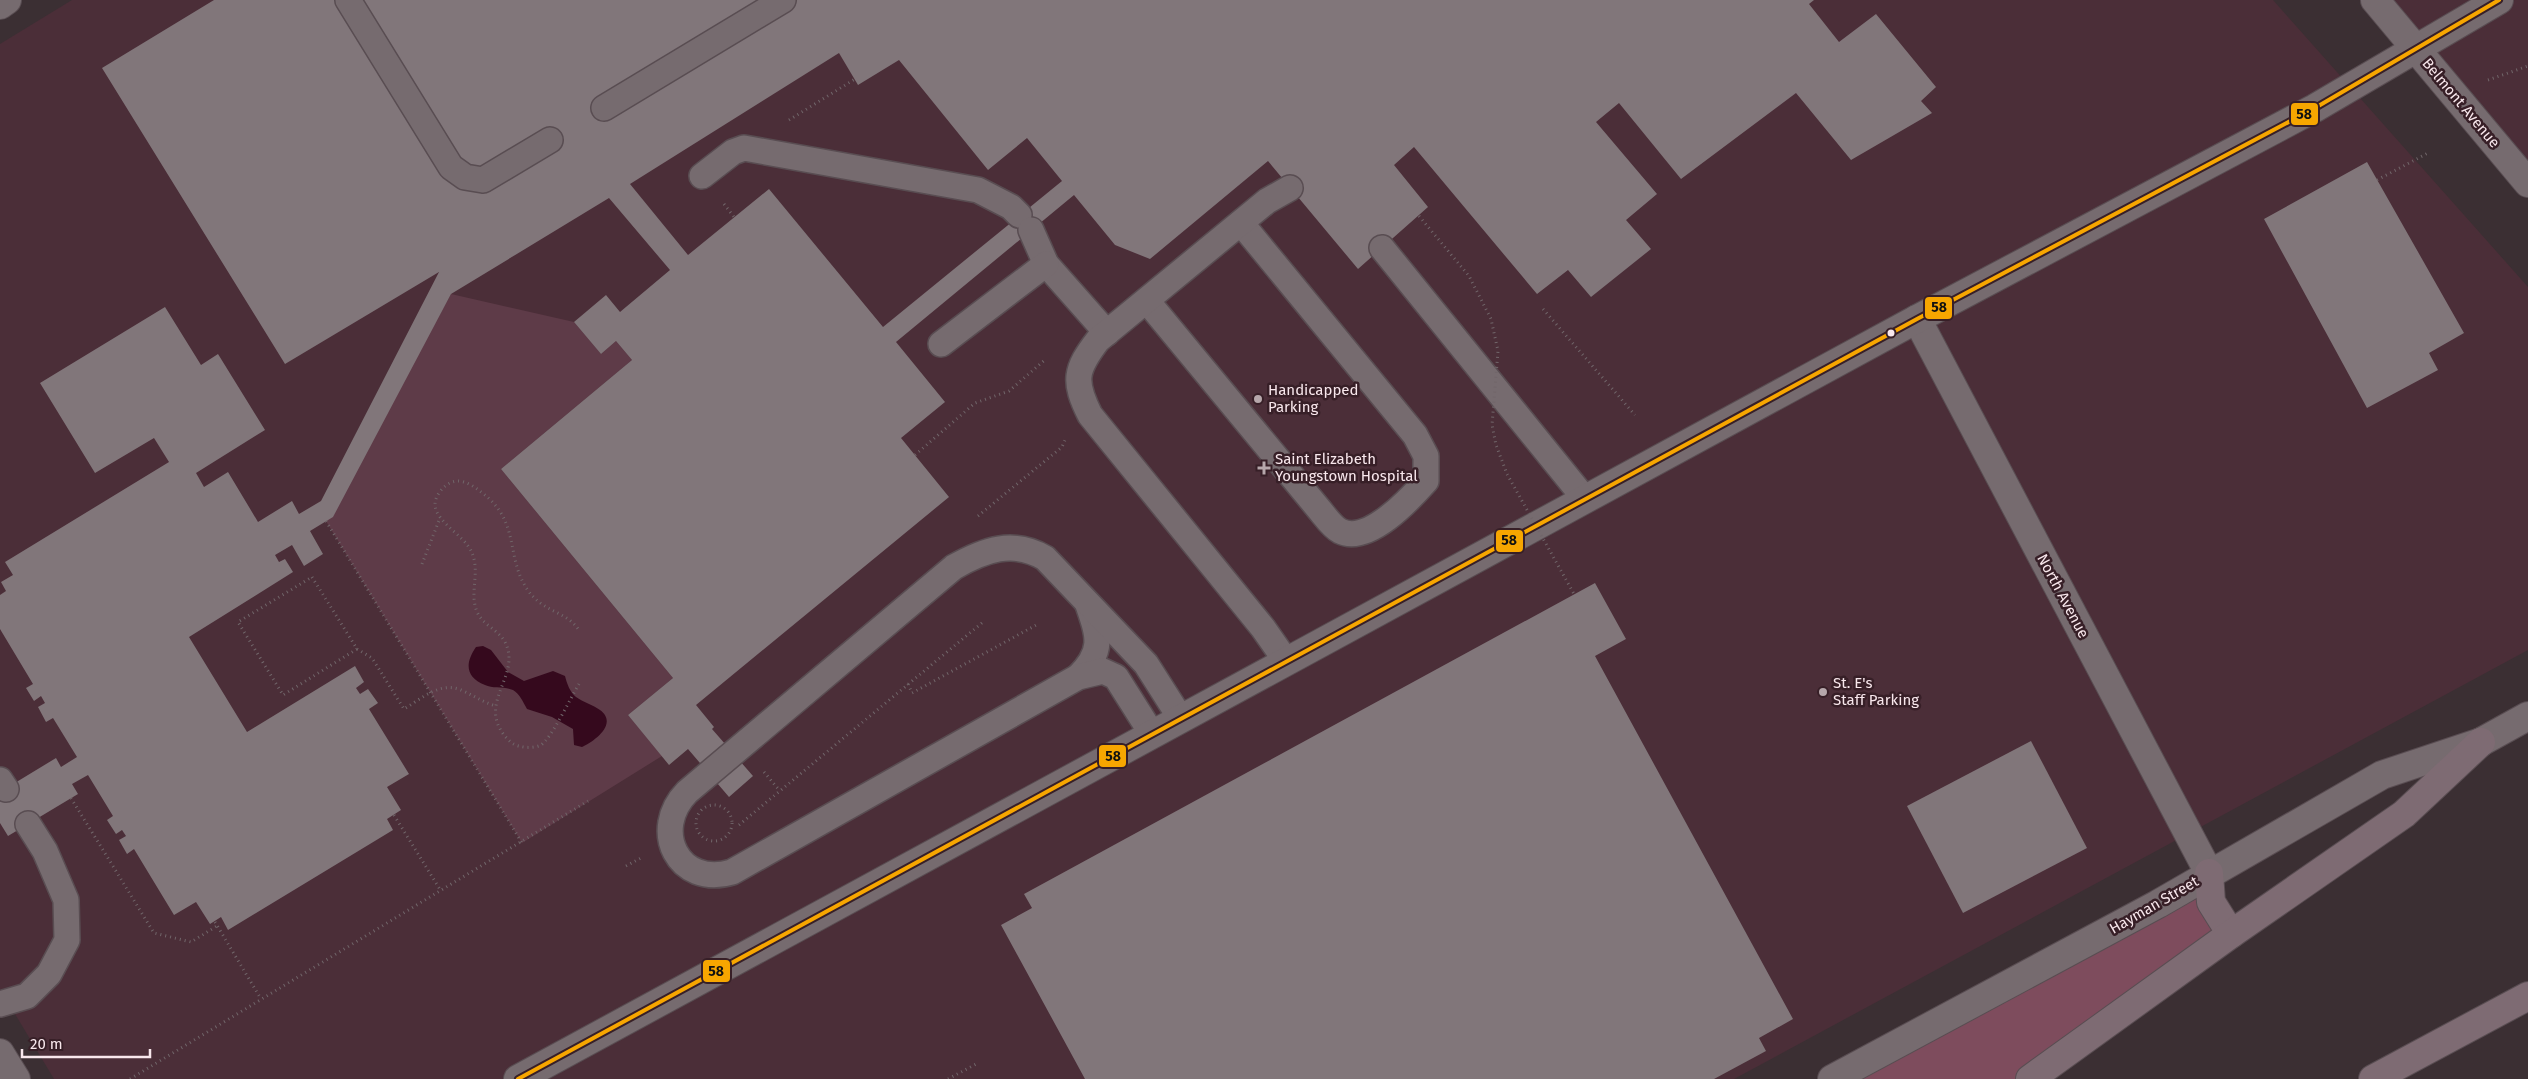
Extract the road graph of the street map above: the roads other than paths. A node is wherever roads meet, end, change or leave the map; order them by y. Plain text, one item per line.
1 (7, 0) edge
2 (348, 0) edge
3 (783, 0) edge
4 (2375, 0) edge
5 (2498, 0) edge
6 (0, 4) edge
7 (2415, 49) junction
8 (604, 108) dead end
9 (550, 140) dead end
10 (702, 176) dead end
11 (2528, 183) edge
12 (1290, 188) dead end
13 (1241, 223) junction
14 (1382, 248) dead end
15 (1046, 264) junction
16 (1147, 301) junction
17 (1917, 319) junction
18 (1107, 333) junction
19 (941, 344) dead end
20 (1585, 499) junction
21 (1087, 603) junction
22 (1286, 661) junction
23 (1078, 677) junction
24 (2528, 716) edge
25 (1181, 719) junction
26 (1152, 734) junction
27 (2481, 742) junction
28 (28, 824) dead end
29 (2209, 873) junction
30 (2231, 934) junction
31 (2528, 996) edge
32 (0, 1004) edge
33 (0, 1053) edge
34 (16, 1079) edge
35 (518, 1079) edge
36 (1832, 1079) edge
37 (2030, 1079) edge
38 (2373, 1079) edge

1 - 6 street
2 - 9 lane
3 - 8 lane
4 - 7 street, Belmont Avenue
5 - 7 street
7 - 11 street, Belmont Avenue
7 - 17 street
10 - 15 lane
12 - 13 lane
13 - 16 lane
13 - 16 lane
14 - 20 lane
15 - 18 lane
15 - 19 lane
16 - 18 lane
17 - 20 street
17 - 29 street, North Avenue
18 - 22 lane
20 - 22 street
21 - 23 lane
21 - 23 lane
21 - 25 lane
22 - 25 street
23 - 26 lane
24 - 27 street, Hayman Street
25 - 26 street
26 - 35 street
27 - 29 street, Hayman Street
27 - 30 highway
28 - 32 lane
29 - 30 highway
29 - 36 street, Hayman Street
30 - 37 highway
31 - 38 highway
33 - 34 street

